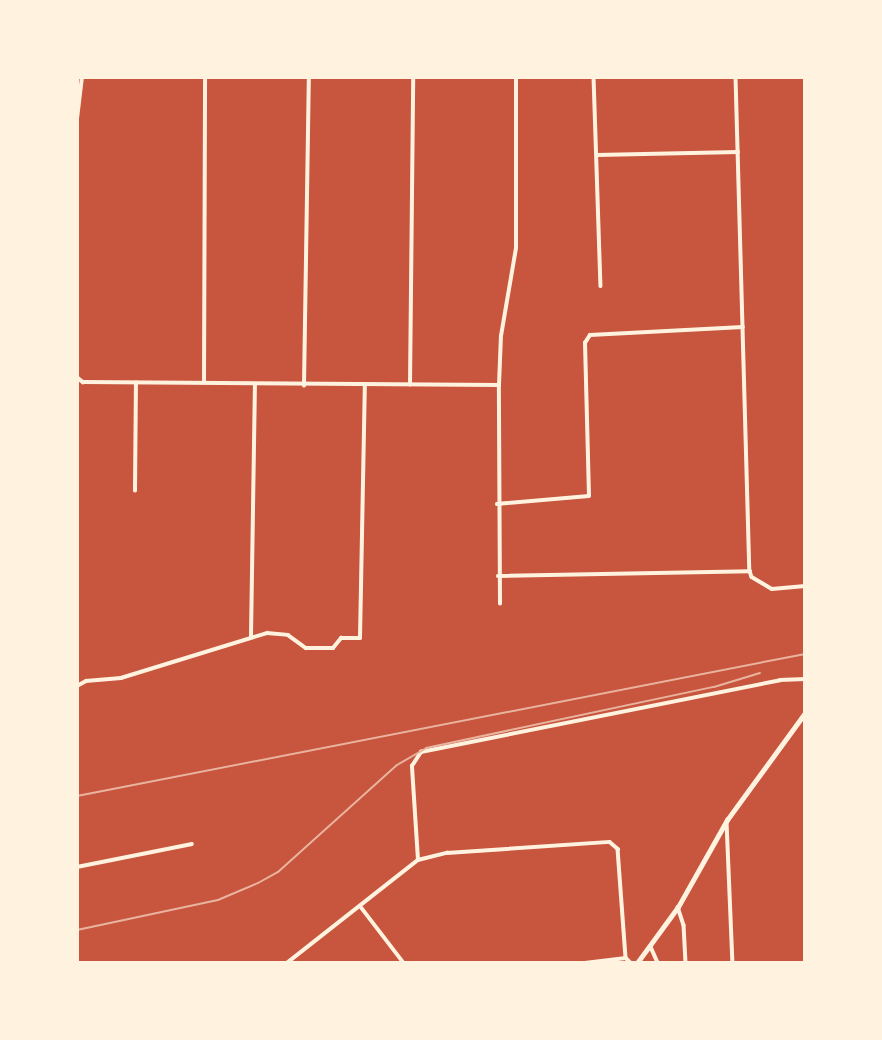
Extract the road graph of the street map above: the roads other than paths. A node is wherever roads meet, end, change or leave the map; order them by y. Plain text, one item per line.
1 (82, 77) edge
2 (205, 77) edge
3 (309, 77) edge
4 (412, 77) edge
5 (516, 77) edge
6 (594, 77) edge
7 (736, 77) edge
8 (77, 120) edge
9 (738, 152) junction
10 (597, 155) junction
11 (601, 286) dead end
12 (743, 327) junction
13 (77, 377) edge
14 (136, 383) junction
15 (204, 383) junction
16 (255, 385) junction
17 (410, 385) junction
18 (304, 386) junction
19 (365, 386) junction
20 (499, 386) junction
21 (135, 491) dead end
22 (497, 504) junction
23 (750, 571) junction
24 (498, 576) junction
25 (805, 586) edge
26 (500, 604) dead end
27 (251, 636) junction
28 (805, 679) edge
29 (77, 686) edge
30 (805, 713) edge
31 (727, 820) junction
32 (192, 844) dead end
33 (418, 860) junction
34 (77, 867) edge
35 (361, 907) junction
36 (678, 907) junction
37 (651, 947) junction
38 (626, 958) junction
39 (287, 963) edge
40 (404, 963) edge
41 (585, 963) edge
42 (631, 963) edge
43 (637, 963) edge
44 (658, 963) edge
45 (686, 963) edge
46 (733, 963) edge

1 - 8 street
2 - 15 street
3 - 18 street
4 - 17 street
5 - 20 street
6 - 10 street
7 - 9 street
9 - 10 street
9 - 12 street
10 - 11 street
12 - 22 street
12 - 23 street
13 - 14 street
14 - 15 street
14 - 21 street
15 - 16 street
16 - 18 street
16 - 27 street
17 - 19 street
17 - 20 street
18 - 19 street
19 - 27 street
20 - 22 street
22 - 24 street
23 - 24 street
23 - 25 street
24 - 26 street
27 - 29 street
28 - 33 street
30 - 31 street
31 - 36 street
31 - 46 street
32 - 34 street
33 - 35 street
33 - 38 street
35 - 39 street
35 - 40 street
36 - 37 street
36 - 45 street
37 - 43 street
37 - 44 street
38 - 41 street
38 - 42 street

